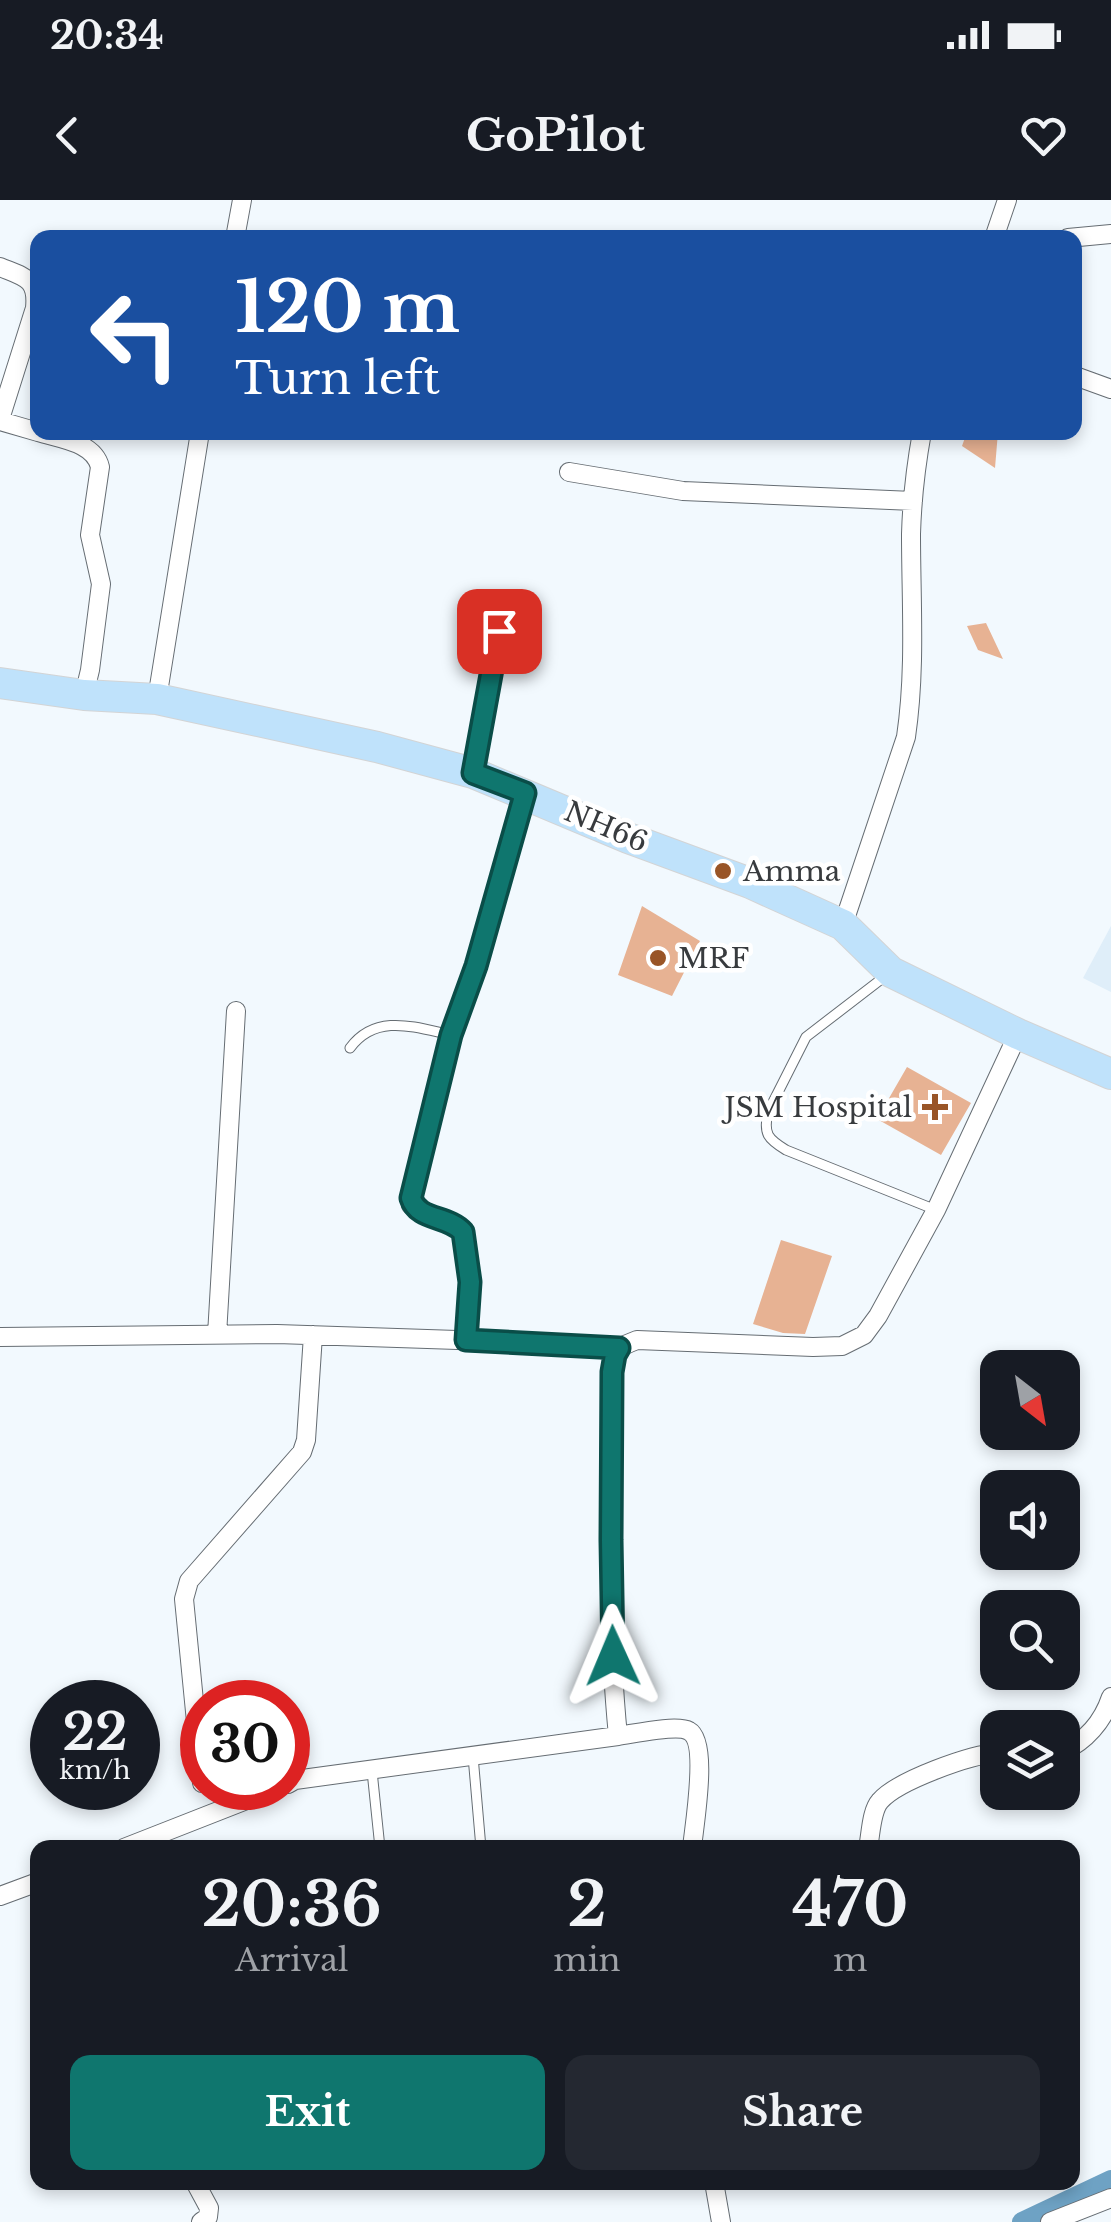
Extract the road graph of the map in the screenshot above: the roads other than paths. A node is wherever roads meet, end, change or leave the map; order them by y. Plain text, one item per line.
1 (242, 200) edge
2 (1007, 200) edge
3 (236, 230) edge
4 (997, 230) edge
5 (1111, 234) edge
6 (1082, 237) edge
7 (0, 266) edge
8 (30, 281) edge
9 (30, 324) edge
10 (1082, 379) edge
11 (1111, 389) edge
12 (0, 420) edge
13 (30, 429) edge
14 (62, 440) edge
15 (199, 440) edge
16 (921, 440) edge
17 (568, 472) dead end
18 (913, 501) junction
19 (499, 631) dead end
20 (0, 684) edge
21 (84, 695) junction
22 (157, 699) junction
23 (473, 773) junction
24 (525, 793) junction
25 (842, 925) junction
26 (891, 972) junction
27 (236, 1011) dead end
28 (1018, 1034) junction
29 (451, 1035) junction
30 (350, 1048) dead end
31 (1111, 1074) edge
32 (936, 1210) junction
33 (217, 1335) junction
34 (312, 1335) junction
35 (0, 1337) edge
36 (466, 1340) junction
37 (619, 1348) junction
38 (192, 1680) edge
39 (1111, 1696) edge
40 (618, 1736) junction
41 (1080, 1742) edge
42 (980, 1755) edge
43 (473, 1756) junction
44 (372, 1770) junction
45 (310, 1780) edge
46 (205, 1810) edge
47 (221, 1810) edge
48 (206, 1816) junction
49 (144, 1840) edge
50 (379, 1840) edge
51 (479, 1840) edge
52 (693, 1840) edge
53 (870, 1840) edge
54 (30, 1885) edge
55 (0, 1896) edge
56 (199, 2190) edge
57 (715, 2190) edge
58 (1111, 2198) edge
59 (202, 2222) edge
60 (721, 2222) edge
61 (1050, 2222) edge

1 - 3 street
2 - 4 street
5 - 6 street
7 - 8 street
9 - 12 street
10 - 11 street
12 - 13 street
14 - 21 street
15 - 22 street
16 - 18 street
17 - 18 street
18 - 25 street
19 - 23 lane
20 - 21 highway, NH66 / NH66
21 - 22 highway, NH66 / NH66
22 - 23 highway, NH66 / NH66
23 - 24 highway, NH66 / NH66
24 - 25 highway, NH66 / NH66
24 - 29 street
25 - 26 highway, NH66 / NH66
26 - 28 highway, NH66 / NH66
26 - 32 lane
27 - 33 street
28 - 31 highway, NH66 / NH66
28 - 32 street
29 - 30 lane
29 - 36 street
32 - 37 street
33 - 34 street
33 - 35 street
34 - 36 street
34 - 38 street
36 - 37 street
37 - 40 street
39 - 41 street
40 - 43 street
40 - 52 street
42 - 53 street
43 - 44 street
43 - 51 lane
44 - 45 street
44 - 50 lane
46 - 48 street
47 - 48 street
48 - 49 street
54 - 55 street
56 - 59 street
57 - 60 street
58 - 61 street

